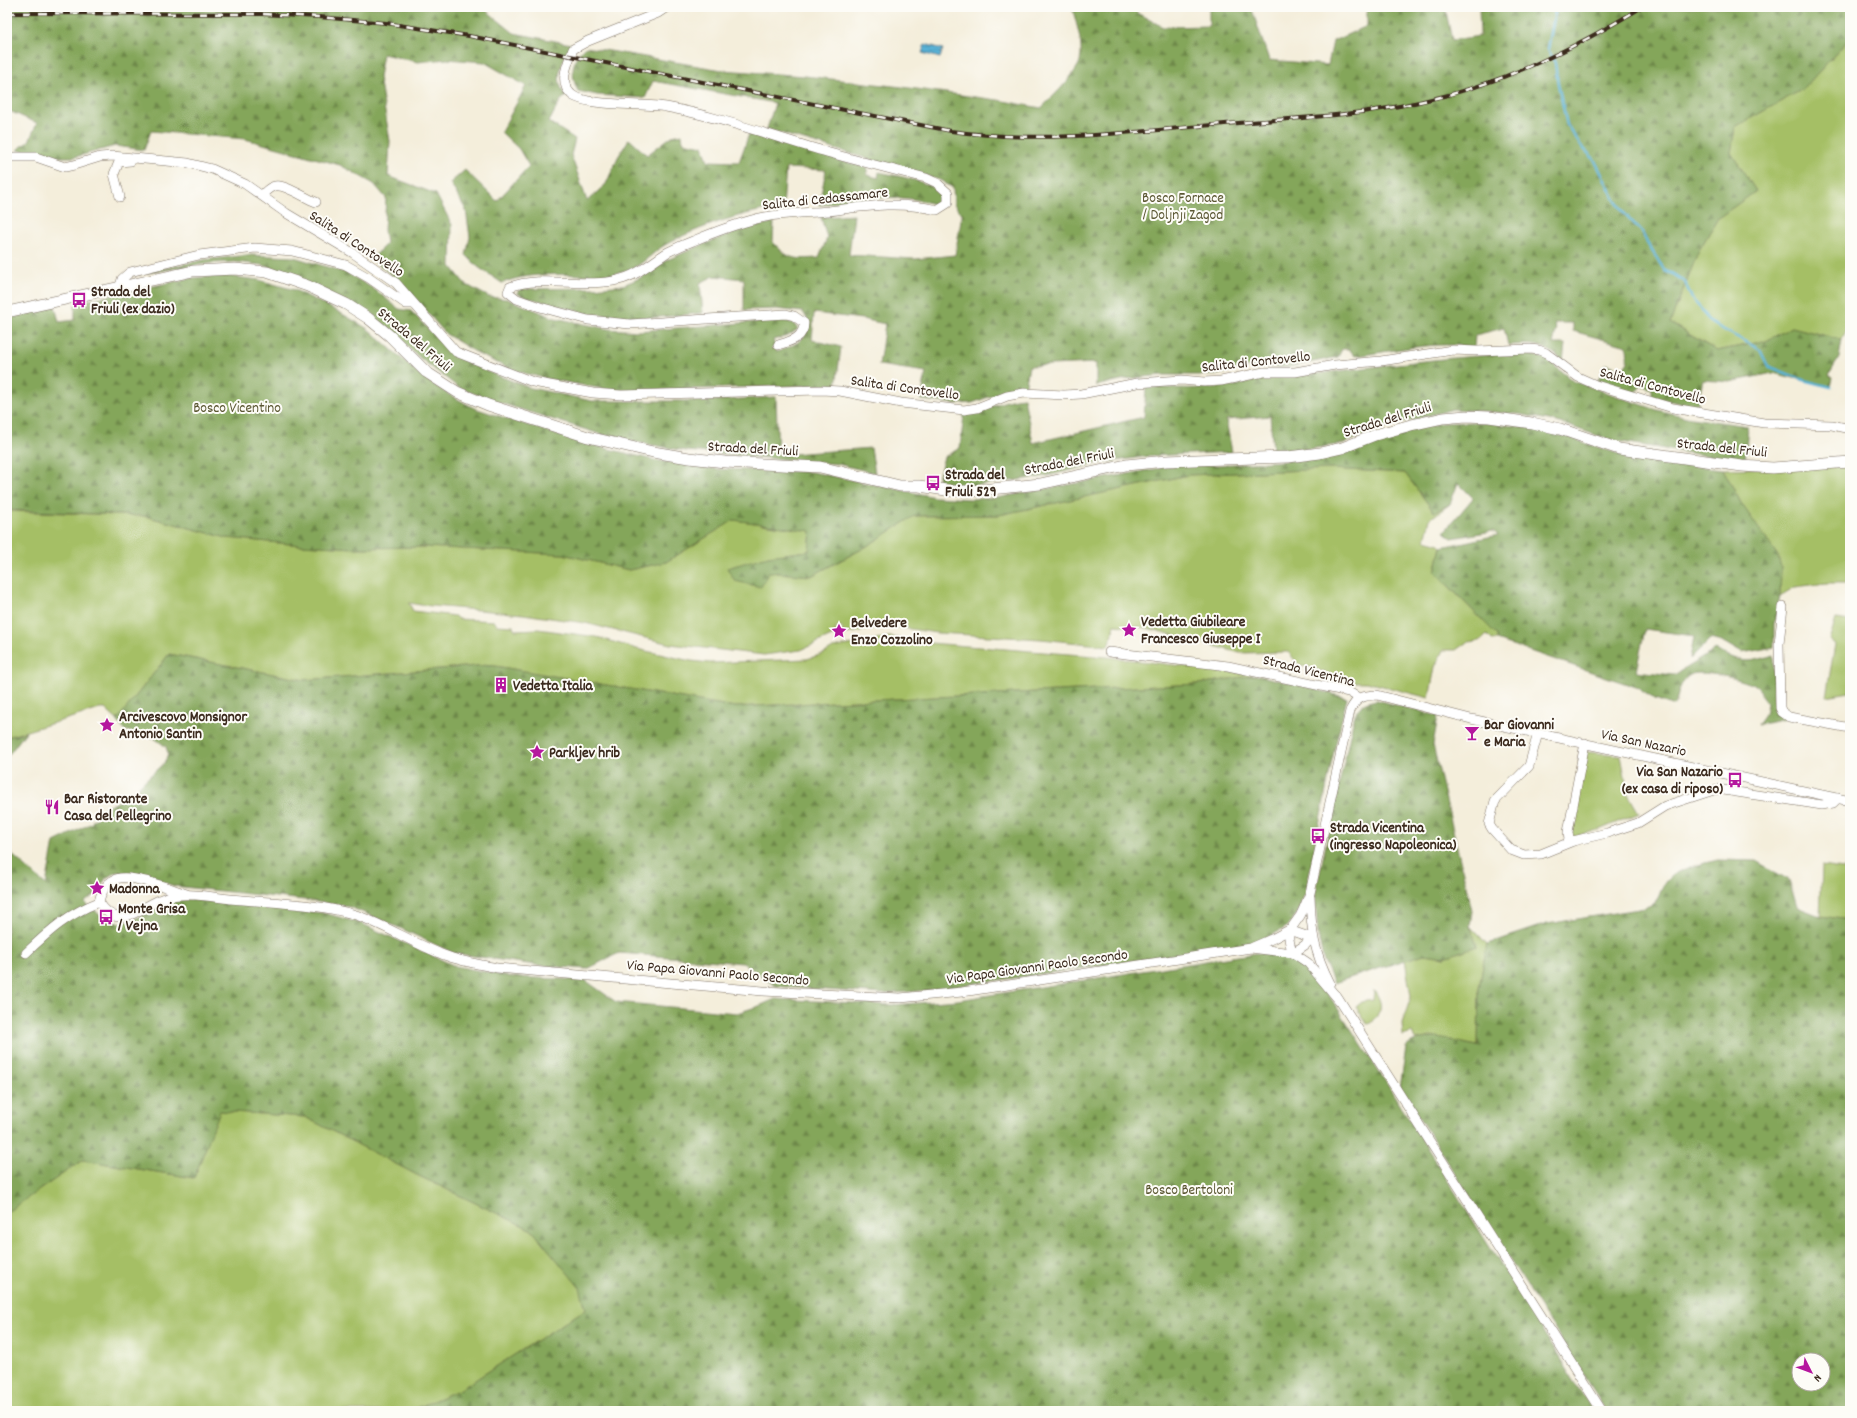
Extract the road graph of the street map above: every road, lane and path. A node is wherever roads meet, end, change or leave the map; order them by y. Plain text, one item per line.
1 (667, 7) edge
2 (7, 157) edge
3 (134, 157) junction
4 (262, 195) junction
5 (120, 197) dead end
6 (316, 202) dead end
7 (120, 286) junction
8 (413, 304) junction
9 (7, 312) edge
10 (778, 345) dead end
11 (1850, 429) edge
12 (1850, 462) edge
13 (1783, 607) dead end
14 (1109, 652) dead end
15 (1359, 698) junction
16 (1850, 728) edge
17 (1538, 733) junction
18 (1585, 743) junction
19 (1838, 798) junction
20 (1850, 801) edge
21 (1573, 841) junction
22 (1310, 892) junction
23 (190, 895) junction
24 (99, 902) junction
25 (1289, 930) junction
26 (1312, 938) junction
27 (1251, 948) junction
28 (26, 953) dead end
29 (1293, 953) junction
30 (1339, 1000) junction
31 (1602, 1411) edge

1 - 10 street, Salita di Cedassamare
2 - 3 street, Salita di Contovello
3 - 4 street, Salita di Contovello
3 - 5 street
4 - 6 street
4 - 8 street, Salita di Contovello
7 - 8 street, Strada del Friuli
7 - 9 main road, Strada del Friuli
7 - 12 main road, Strada del Friuli
8 - 11 street, Salita di Contovello
13 - 16 street
14 - 15 street, Strada Vicentina
15 - 17 street, Via San Nazario
15 - 22 street
17 - 18 street, Via San Nazario
17 - 21 street
18 - 19 street, Via San Nazario
18 - 21 street, Via San Nazario
19 - 20 street, Via San Nazario
19 - 21 street
22 - 25 street
22 - 26 street
23 - 24 street, Via Papa Giovanni Paolo Secondo
23 - 24 street, Via Papa Giovanni Paolo Secondo
23 - 27 street, Via Papa Giovanni Paolo Secondo
24 - 28 street
25 - 26 street
25 - 27 street, Via Papa Giovanni Paolo Secondo
25 - 29 street
26 - 29 street
26 - 30 street
27 - 29 street, Via Papa Giovanni Paolo Secondo
29 - 30 street
30 - 31 street

